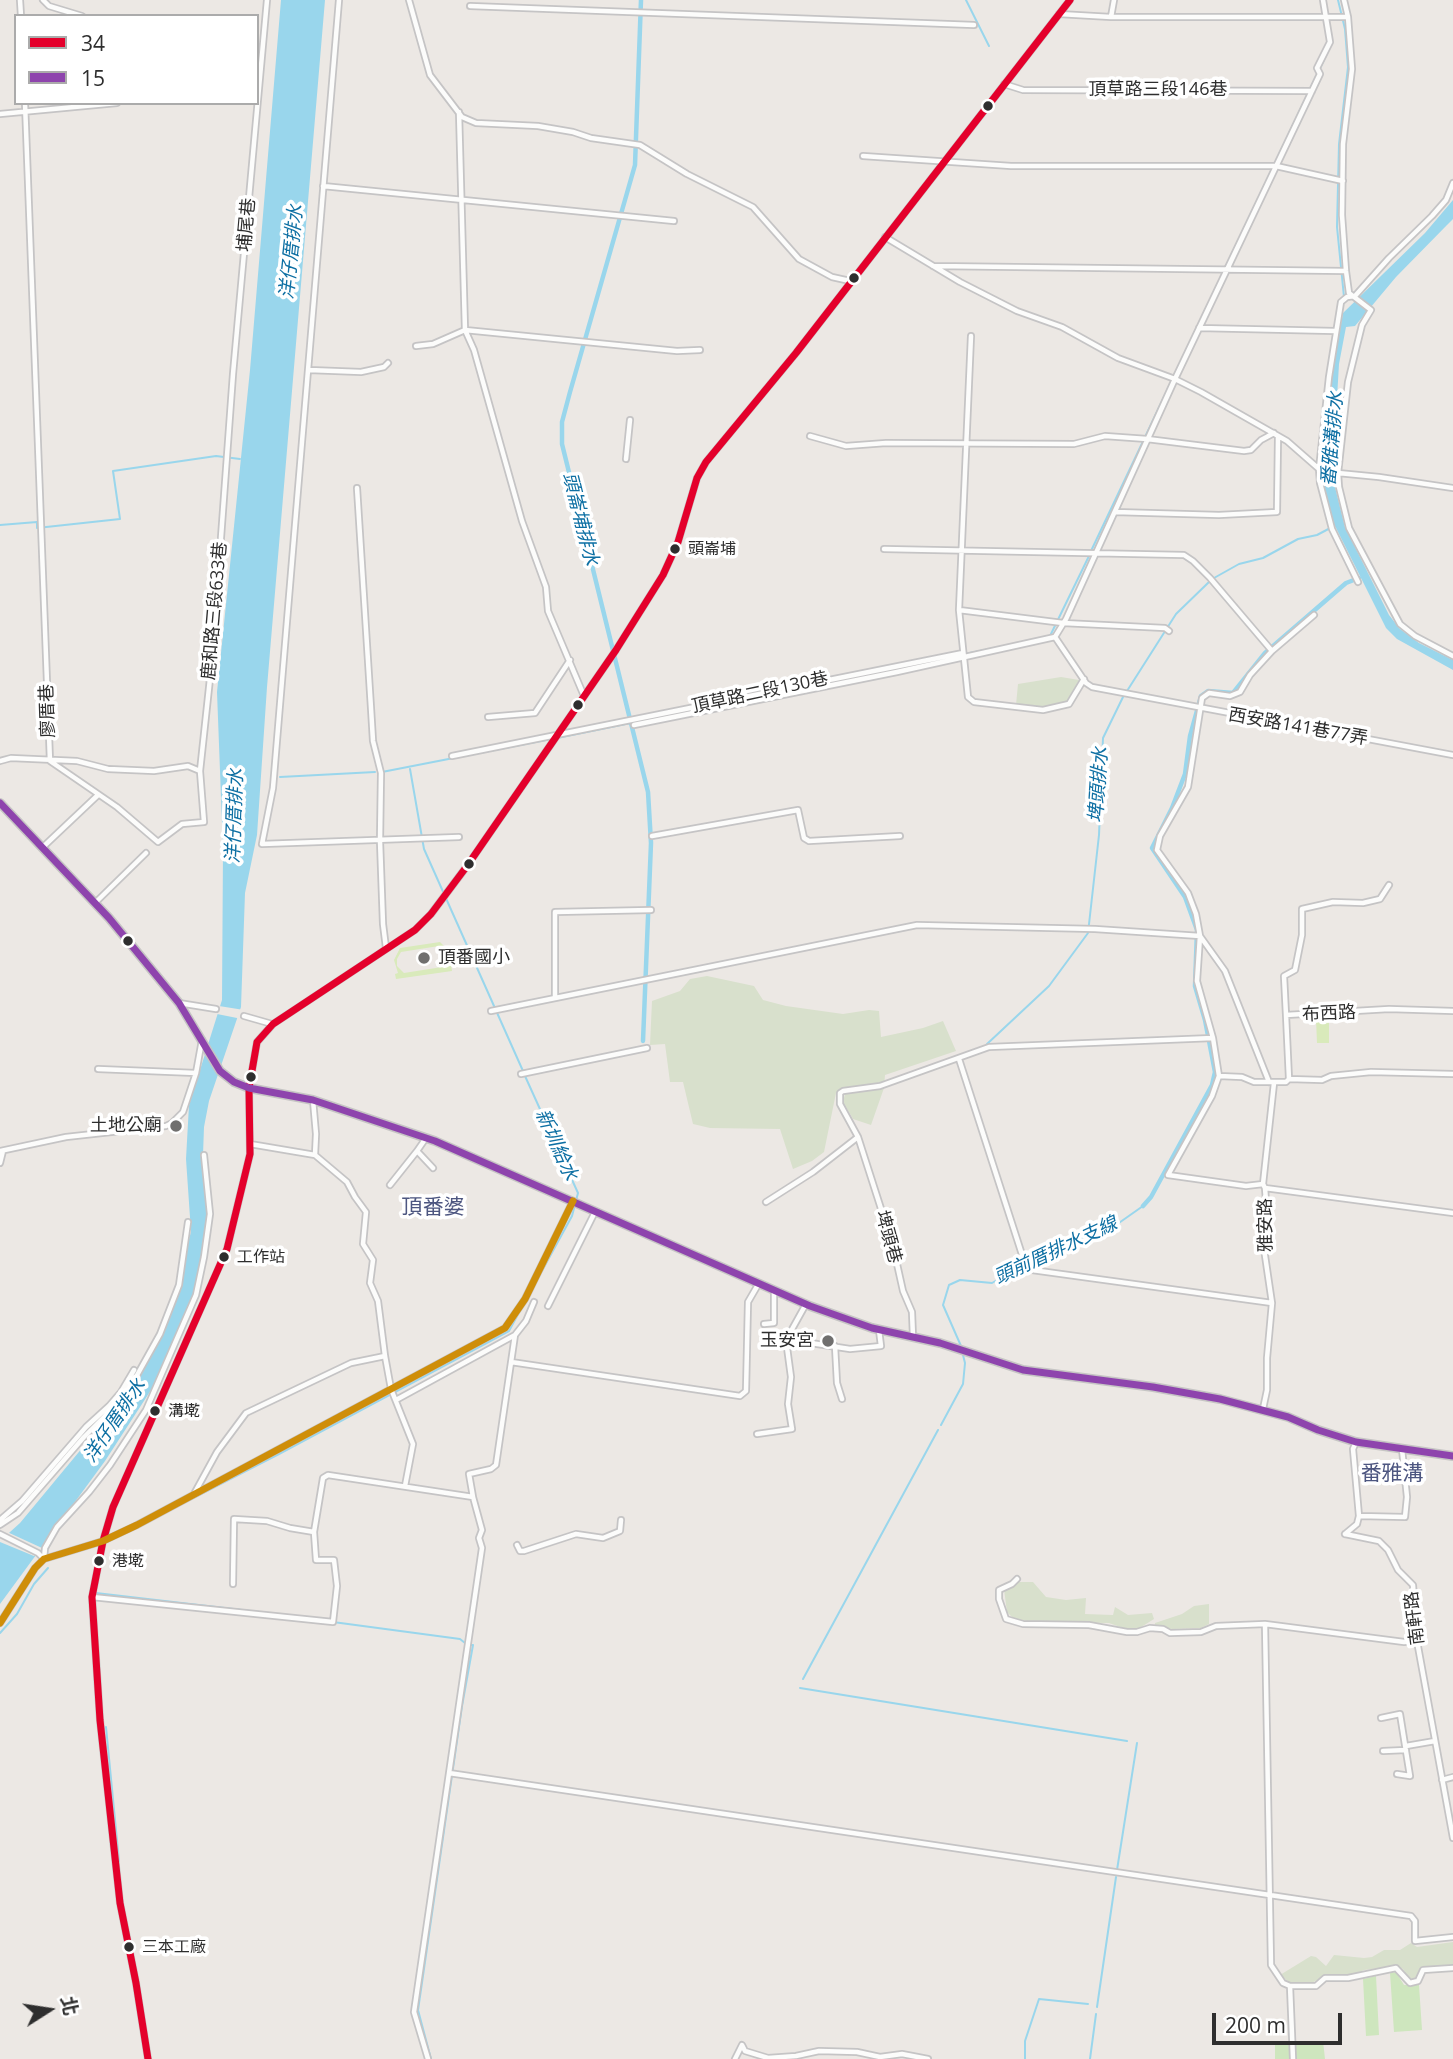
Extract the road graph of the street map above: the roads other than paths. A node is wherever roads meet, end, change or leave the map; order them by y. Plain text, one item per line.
1 (43, 0) edge
2 (267, 0) edge
3 (339, 0) edge
4 (409, 0) edge
5 (1070, 0) edge
6 (1114, 0) edge
7 (1323, 0) edge
8 (1344, 0) edge
9 (470, 6) dead end
10 (75, 14) edge
11 (1059, 15) junction
12 (1325, 16) junction
13 (1111, 17) junction
14 (1348, 17) junction
15 (974, 25) dead end
16 (259, 66) edge
17 (1004, 84) junction
18 (1312, 91) junction
19 (25, 105) edge
20 (97, 105) edge
21 (257, 105) edge
22 (25, 112) junction
23 (459, 112) junction
24 (0, 114) edge
25 (863, 156) dead end
26 (944, 162) junction
27 (1276, 166) junction
28 (1340, 179) junction
29 (1453, 183) edge
30 (323, 186) junction
31 (460, 199) junction
32 (674, 221) dead end
33 (884, 237) junction
34 (933, 266) junction
35 (1228, 268) junction
36 (1343, 271) junction
37 (850, 281) junction
38 (1355, 296) junction
39 (1199, 328) junction
40 (464, 330) junction
41 (1335, 331) junction
42 (971, 336) dead end
43 (416, 346) dead end
44 (700, 350) dead end
45 (388, 363) dead end
46 (309, 370) junction
47 (1175, 379) junction
48 (630, 420) dead end
49 (1276, 434) junction
50 (810, 436) dead end
51 (1147, 439) junction
52 (965, 443) junction
53 (228, 450) joint
54 (626, 459) dead end
55 (1319, 469) junction
56 (1338, 473) junction
57 (357, 488) dead end
58 (1453, 488) edge
59 (1115, 512) junction
60 (884, 549) dead end
61 (962, 550) junction
62 (1095, 554) junction
63 (1358, 582) dead end
64 (959, 610) junction
65 (1314, 615) dead end
66 (1063, 623) junction
67 (1167, 629) dead end
68 (1055, 637) junction
69 (1270, 649) junction
70 (963, 655) junction
71 (1453, 656) edge
72 (569, 660) junction
73 (1084, 679) junction
74 (584, 697) junction
75 (1200, 709) junction
76 (488, 718) dead end
77 (634, 725) dead end
78 (558, 735) junction
79 (1453, 755) edge
80 (452, 756) dead end
81 (0, 761) edge
82 (50, 761) junction
83 (200, 771) junction
84 (98, 794) junction
85 (0, 803) edge
86 (652, 836) dead end
87 (900, 836) dead end
88 (459, 837) dead end
89 (380, 841) junction
90 (43, 847) junction
91 (146, 853) dead end
92 (1389, 885) dead end
93 (96, 902) junction
94 (649, 910) dead end
95 (1200, 936) junction
96 (386, 948) junction
97 (555, 997) junction
98 (179, 1003) junction
99 (216, 1009) dead end
100 (491, 1011) dead end
101 (1453, 1011) edge
102 (1286, 1015) junction
103 (244, 1016) dead end
104 (273, 1024) junction
105 (1213, 1038) junction
106 (204, 1044) junction
107 (647, 1048) dead end
108 (959, 1059) junction
109 (98, 1069) dead end
110 (196, 1073) junction
111 (521, 1074) dead end
112 (1453, 1074) edge
113 (1219, 1076) junction
114 (1289, 1079) junction
115 (1271, 1082) junction
116 (249, 1088) junction
117 (313, 1100) junction
118 (858, 1137) junction
119 (426, 1138) junction
120 (250, 1144) junction
121 (1, 1151) edge
122 (417, 1151) junction
123 (204, 1155) dead end
124 (315, 1155) junction
125 (0, 1163) edge
126 (433, 1168) dead end
127 (390, 1185) dead end
128 (1264, 1186) junction
129 (573, 1201) junction
130 (766, 1202) dead end
131 (595, 1211) junction
132 (1453, 1213) edge
133 (188, 1222) dead end
134 (759, 1283) junction
135 (774, 1289) junction
136 (534, 1302) dead end
137 (1272, 1303) junction
138 (806, 1304) junction
139 (548, 1306) dead end
140 (764, 1325) dead end
141 (879, 1330) junction
142 (789, 1334) junction
143 (515, 1335) junction
144 (913, 1337) junction
145 (835, 1346) junction
146 (384, 1356) junction
147 (511, 1362) junction
148 (134, 1370) dead end
149 (393, 1394) junction
150 (842, 1399) dead end
151 (1263, 1409) junction
152 (757, 1434) dead end
153 (1356, 1442) junction
154 (1402, 1448) junction
155 (1453, 1456) edge
156 (405, 1486) junction
157 (194, 1495) junction
158 (473, 1497) junction
159 (1359, 1516) junction
160 (621, 1520) dead end
161 (0, 1522) edge
162 (314, 1532) junction
163 (0, 1534) edge
164 (103, 1544) junction
165 (517, 1545) dead end
166 (44, 1559) junction
167 (1017, 1578) dead end
168 (233, 1584) dead end
169 (92, 1597) junction
170 (0, 1623) edge
171 (1265, 1624) junction
172 (1417, 1641) junction
173 (1381, 1718) dead end
174 (1435, 1741) junction
175 (1406, 1748) junction
176 (1383, 1751) dead end
177 (449, 1773) junction
178 (1396, 1774) dead end
179 (1453, 1777) edge
180 (1442, 1780) junction
181 (1453, 1838) edge
182 (1270, 1895) junction
183 (1453, 1937) edge
184 (1453, 1968) edge
185 (1290, 1986) junction
186 (148, 2059) edge
187 (428, 2059) edge
188 (735, 2059) edge
189 (928, 2059) edge
190 (1293, 2059) edge

1 - 10 street
2 - 16 street, 埔尾巷
3 - 30 street
4 - 23 street
5 - 11 street
6 - 13 street
7 - 12 street
8 - 14 street
9 - 15 street
11 - 13 street
11 - 17 street
12 - 13 street
12 - 14 street
12 - 18 street
14 - 28 street
17 - 18 street, 頂草路三段146巷
17 - 26 street
18 - 27 street
19 - 22 street, 廖厝巷
20 - 22 street
21 - 53 street, 埔尾巷
22 - 24 street
22 - 82 street, 廖厝巷
23 - 31 street
23 - 37 street
25 - 26 street
26 - 27 street
26 - 33 street
27 - 28 street
27 - 35 street
28 - 36 street
29 - 38 street
30 - 31 street
30 - 46 street
31 - 32 street
31 - 40 street
33 - 34 street
33 - 37 street
34 - 35 street
34 - 47 street
35 - 36 street
35 - 39 street
36 - 38 street
37 - 74 street
38 - 41 street
38 - 56 street
39 - 41 street
39 - 47 street
40 - 43 street
40 - 44 street
40 - 72 street
41 - 55 street
42 - 52 street
45 - 46 street
46 - 89 street
47 - 49 street
47 - 51 street
48 - 54 street
49 - 51 street
49 - 55 street
49 - 59 street
50 - 52 street
51 - 52 street
51 - 59 street
52 - 61 street
53 - 83 street, 鹿和路三段633巷
55 - 56 street
55 - 63 street
56 - 58 street
56 - 71 street
57 - 89 street
59 - 62 street
60 - 61 street
61 - 62 street
61 - 64 street
62 - 66 street
62 - 69 street
64 - 66 street
64 - 70 street
65 - 69 street
66 - 67 street
66 - 68 street
68 - 70 street
68 - 73 street
69 - 75 street
70 - 73 street
70 - 77 street
70 - 78 street, 頂草路二段130巷
72 - 74 street
72 - 76 street
73 - 75 street, 西安路141巷77弄
74 - 78 street
75 - 79 street, 西安路141巷77弄
75 - 95 street
78 - 80 street, 頂草路二段130巷
78 - 96 street
81 - 82 street
82 - 83 street
82 - 84 street
83 - 84 street, 鹿和路三段633巷
84 - 90 street
85 - 90 main road
86 - 87 street
88 - 89 street
89 - 96 street
90 - 93 main road
91 - 93 street
92 - 102 street
93 - 98 main road
94 - 97 street
95 - 97 street
95 - 105 street
95 - 115 street, 雅安路
96 - 104 street
97 - 100 street
98 - 99 street
98 - 106 main road
101 - 102 street, 布西路
102 - 114 street, 布西路
103 - 104 street
104 - 116 street
105 - 108 street
105 - 113 street
106 - 110 street
106 - 116 main road
107 - 111 street
108 - 118 street, 埤頭巷
108 - 137 street
109 - 110 street
110 - 121 street
112 - 114 street
113 - 115 street
113 - 128 street
114 - 115 street
115 - 128 street, 雅安路
116 - 117 main road
116 - 120 street
117 - 119 main road
117 - 124 street
118 - 130 street
118 - 144 street, 埤頭巷
119 - 122 street
119 - 129 main road
120 - 124 street
120 - 164 street
121 - 125 street
122 - 126 street
122 - 127 street
123 - 166 street
124 - 146 street
128 - 132 street
128 - 137 street, 雅安路
129 - 131 main road
129 - 149 street
131 - 134 main road
131 - 139 street
133 - 161 street
134 - 135 main road
134 - 147 street
135 - 138 main road
135 - 140 street
136 - 143 street
137 - 151 street, 雅安路
138 - 141 main road
138 - 142 street
141 - 144 main road
141 - 145 street
142 - 145 street
142 - 152 street
143 - 147 street
143 - 149 street
144 - 151 main road
145 - 150 street
146 - 149 street
146 - 157 street
147 - 158 street
148 - 161 street
149 - 156 street
149 - 157 street
151 - 153 main road
153 - 154 main road
153 - 159 street, 南軒路
154 - 155 main road
154 - 159 street
156 - 158 street
156 - 162 street
157 - 164 street
158 - 177 street
159 - 172 street, 南軒路
160 - 165 street
162 - 168 street
162 - 169 street
163 - 166 street
164 - 166 street
164 - 169 street
166 - 170 street
167 - 171 street
169 - 186 street
171 - 172 street
171 - 182 street
172 - 174 street, 南軒路
173 - 175 street
174 - 175 street
174 - 180 street, 南軒路
175 - 176 street
175 - 178 street
177 - 182 street
177 - 187 street
179 - 180 street
180 - 181 street, 南軒路
182 - 183 street
182 - 185 street
184 - 185 street
185 - 190 street
188 - 189 street

